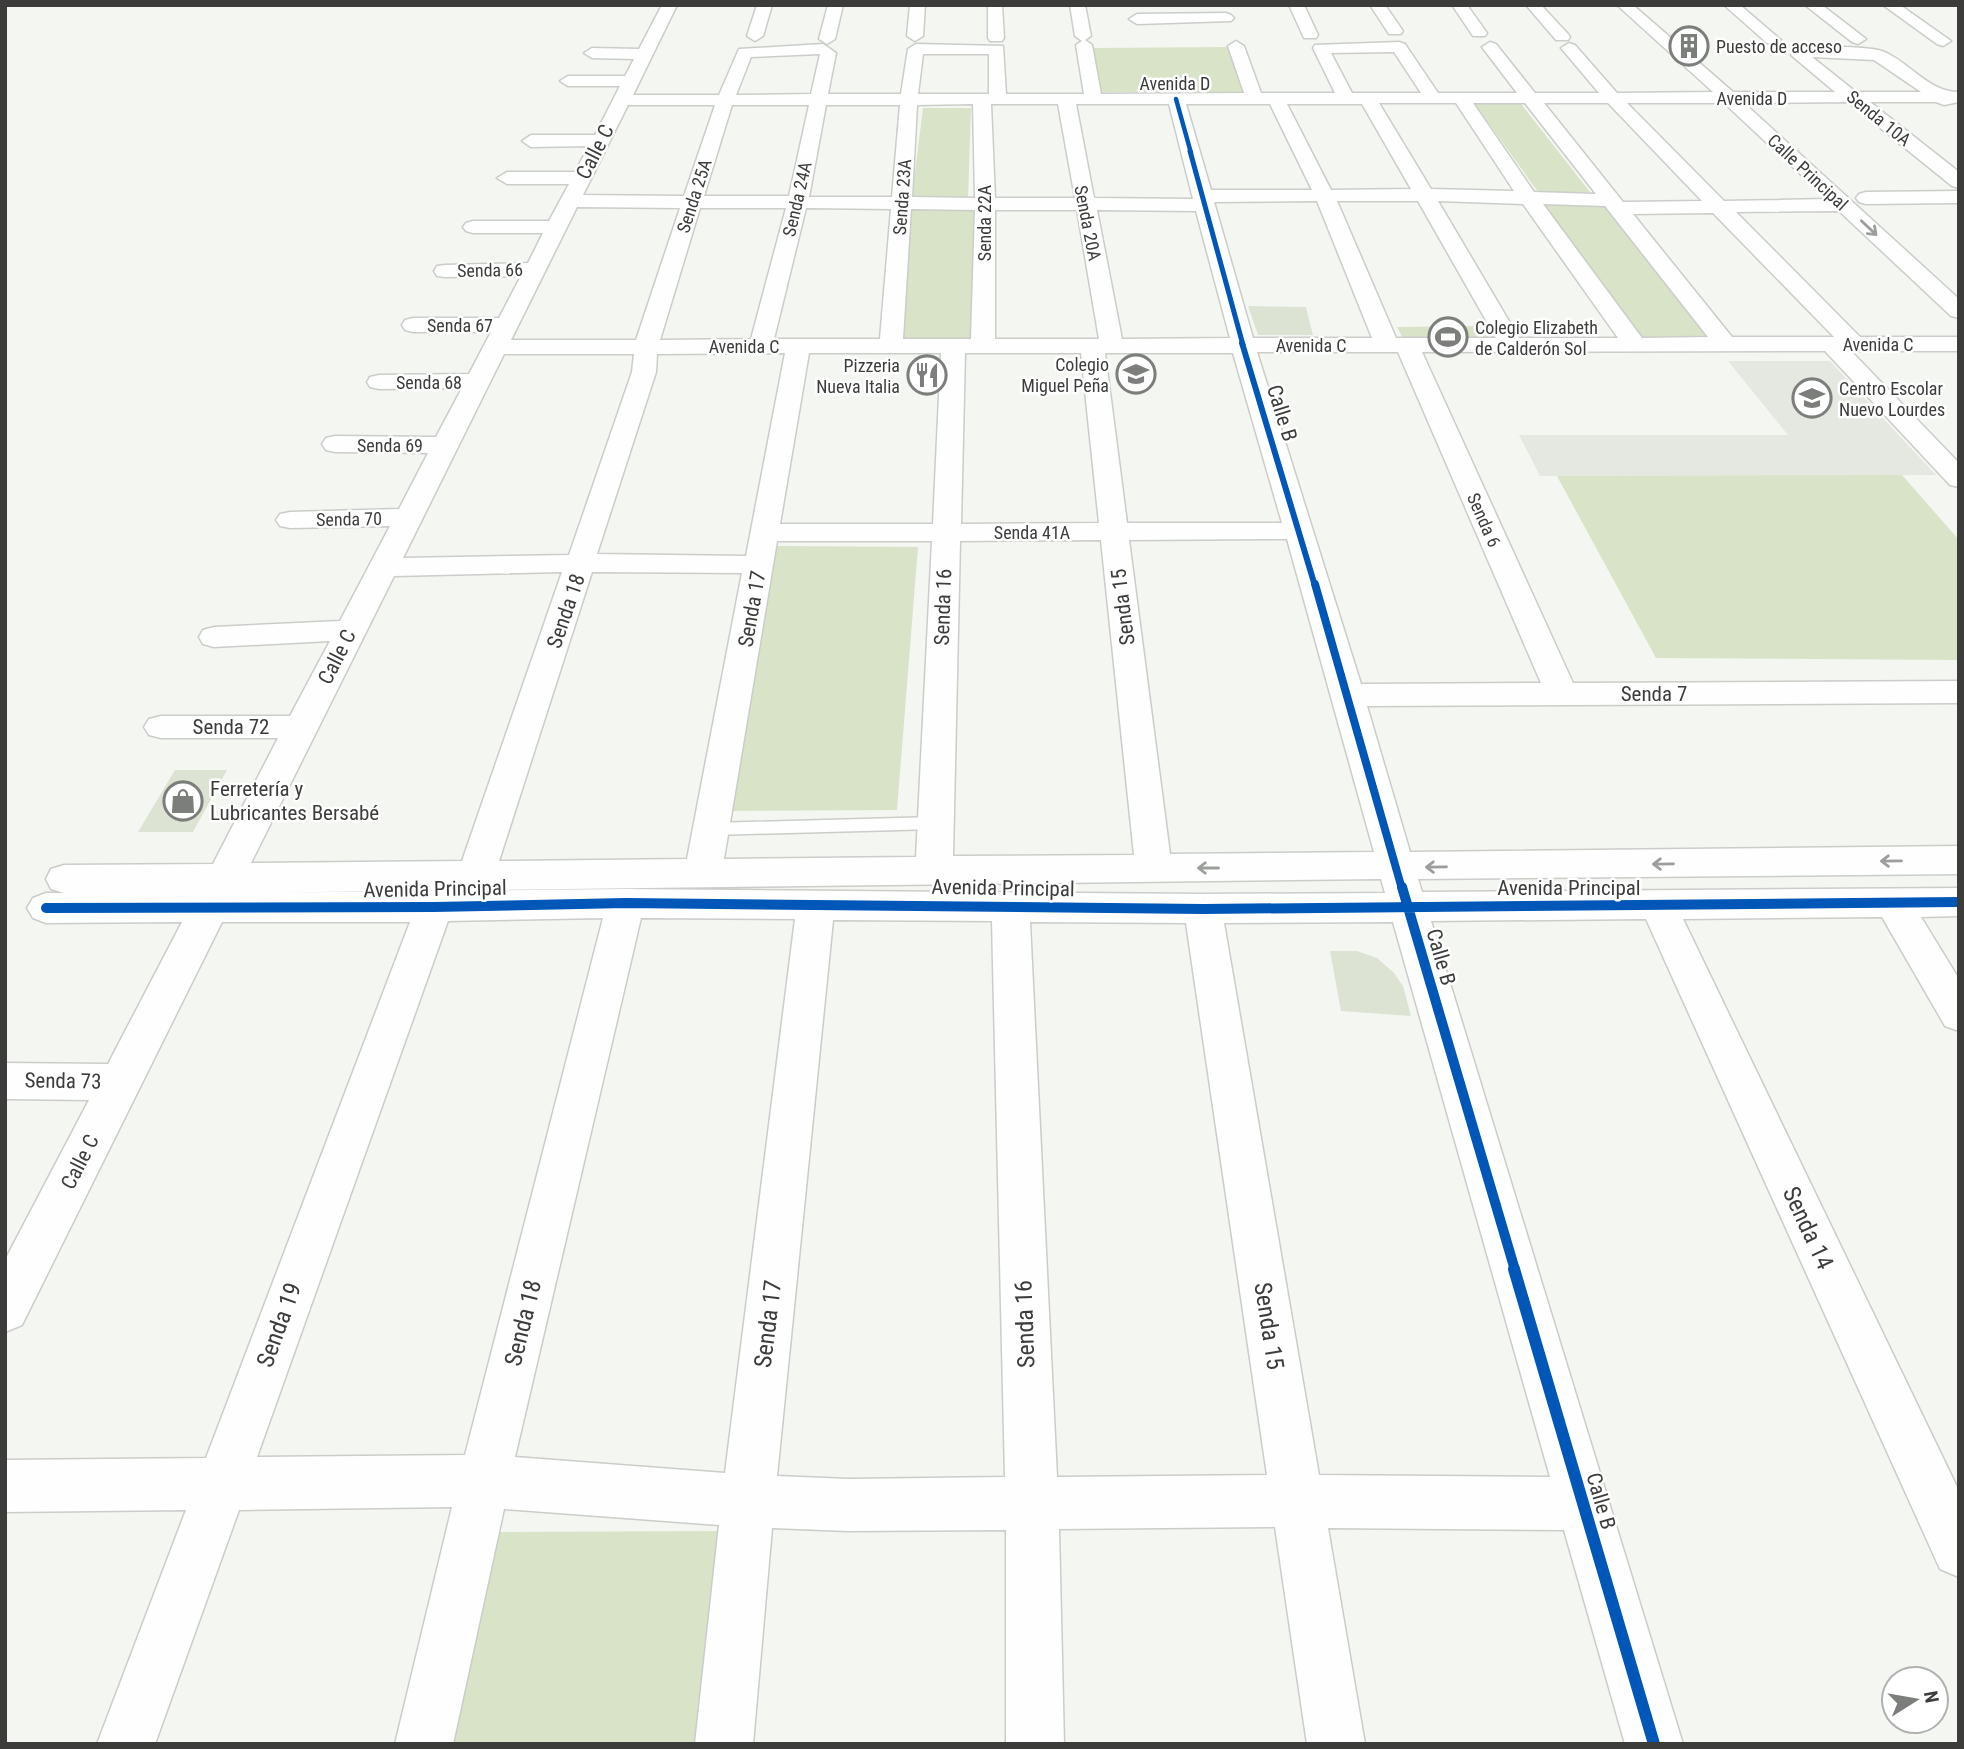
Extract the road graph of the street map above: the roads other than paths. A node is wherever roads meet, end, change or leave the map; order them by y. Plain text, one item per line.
1 (670, 5) edge
2 (765, 5) edge
3 (836, 5) edge
4 (918, 5) edge
5 (995, 5) edge
6 (1077, 5) edge
7 (1296, 5) edge
8 (1377, 5) edge
9 (1459, 5) edge
10 (1533, 5) edge
11 (1624, 5) edge
12 (1644, 5) edge
13 (1731, 5) edge
14 (1812, 5) edge
15 (1890, 5) edge
16 (1223, 12) edge
17 (1136, 19) dead end
18 (1310, 35) dead end
19 (1397, 39) junction
20 (1858, 39) dead end
21 (1485, 40) joint
22 (1773, 40) dead end
23 (1943, 41) dead end
24 (752, 43) junction
25 (915, 43) junction
26 (996, 44) junction
27 (828, 45) junction
28 (1674, 50) junction
29 (1695, 50) junction
30 (592, 53) dead end
31 (645, 54) junction
32 (568, 81) dead end
33 (1940, 97) junction
34 (1959, 97) edge
35 (1346, 98) junction
36 (1433, 98) junction
37 (1461, 98) junction
38 (1529, 98) junction
39 (1612, 98) junction
40 (1729, 98) junction
41 (1750, 98) junction
42 (1853, 98) junction
43 (909, 99) junction
44 (990, 99) junction
45 (1066, 99) junction
46 (1093, 99) junction
47 (1176, 99) junction
48 (1254, 99) junction
49 (1276, 99) junction
50 (1367, 99) junction
51 (725, 100) junction
52 (818, 100) junction
53 (613, 111) junction
54 (1959, 111) edge
55 (531, 141) dead end
56 (1835, 170) dead end
57 (507, 178) dead end
58 (1959, 182) edge
59 (576, 190) junction
60 (1324, 195) junction
61 (1426, 195) junction
62 (1528, 197) junction
63 (1959, 197) edge
64 (1205, 200) junction
65 (692, 202) junction
66 (798, 202) junction
67 (902, 203) junction
68 (985, 204) junction
69 (1084, 204) junction
70 (1613, 204) junction
71 (1844, 205) junction
72 (1716, 206) junction
73 (1887, 216) dead end
74 (473, 227) dead end
75 (555, 227) junction
76 (535, 269) junction
77 (445, 271) dead end
78 (1959, 312) edge
79 (413, 325) dead end
80 (501, 336) junction
81 (1725, 344) junction
82 (1843, 344) junction
83 (1959, 344) edge
84 (1243, 345) junction
85 (1397, 345) junction
86 (1512, 345) junction
87 (1635, 345) junction
88 (646, 346) junction
89 (761, 346) junction
90 (798, 346) junction
91 (891, 346) junction
92 (953, 346) junction
93 (983, 346) junction
94 (1102, 346) junction
95 (478, 381) junction
96 (379, 382) dead end
97 (335, 444) dead end
98 (445, 445) junction
99 (1959, 478) edge
100 (408, 517) junction
101 (290, 520) dead end
102 (1299, 531) junction
103 (945, 532) junction
104 (1115, 532) junction
105 (765, 533) junction
106 (582, 563) junction
107 (760, 565) junction
108 (384, 567) junction
109 (352, 629) junction
110 (214, 638) dead end
111 (1959, 692) edge
112 (1562, 694) junction
113 (1348, 695) junction
114 (161, 727) dead end
115 (301, 727) junction
116 (935, 823) junction
117 (713, 829) junction
118 (1959, 860) edge
119 (1396, 867) junction
120 (934, 869) junction
121 (1154, 869) junction
122 (703, 872) junction
123 (476, 873) junction
124 (218, 891) junction
125 (55, 893) dead end
126 (1959, 902) edge
127 (1893, 903) junction
128 (626, 904) junction
129 (816, 904) junction
130 (1010, 905) junction
131 (1658, 905) junction
132 (434, 907) junction
133 (1408, 907) junction
134 (1203, 909) junction
135 (1959, 1014) edge
136 (5, 1081) edge
137 (121, 1082) junction
138 (7, 1300) edge
139 (484, 1481) junction
140 (220, 1484) junction
141 (5, 1486) edge
142 (748, 1501) junction
143 (1297, 1501) junction
144 (1584, 1504) junction
145 (1032, 1505) junction
146 (1959, 1550) edge
147 (126, 1744) edge
148 (424, 1744) edge
149 (724, 1744) edge
150 (1035, 1744) edge
151 (1336, 1744) edge
152 (1654, 1744) edge

1 - 31 street, Calle C
2 - 24 street, Senda 25A
3 - 27 street, Senda 24A
4 - 25 street, Senda 23A
5 - 26 street, Senda 22A
6 - 46 street
7 - 18 street
8 - 19 street
9 - 21 street
10 - 39 street
11 - 28 street, Calle Principal
12 - 29 street, Calle Principal
13 - 22 street
14 - 20 street
15 - 23 street
16 - 17 street
16 - 48 street
19 - 35 street
19 - 36 street
21 - 38 street
24 - 27 street
24 - 51 street, Senda 25A
25 - 26 street
25 - 43 street, Senda 23A
26 - 44 street, Senda 22A
27 - 52 street, Senda 24A
28 - 29 street
28 - 40 street, Calle Principal
29 - 41 street, Calle Principal
30 - 31 street
31 - 53 street, Calle C
32 - 53 street
33 - 34 street, Avenida D
33 - 42 street, Avenida D
33 - 42 street, Senda 10A
33 - 54 street
35 - 49 street, Avenida D
35 - 50 street, Avenida D
36 - 37 street, Avenida D
36 - 50 street, Avenida D
37 - 38 street, Avenida D
37 - 62 street
38 - 39 street, Avenida D
38 - 70 street
39 - 40 street, Avenida D
39 - 72 street
40 - 41 street, Avenida D
40 - 71 street, Calle Principal
41 - 42 street, Avenida D
41 - 56 street, Calle Principal
42 - 58 street, Senda 10A
43 - 44 street, Avenida D
43 - 52 street, Avenida D
43 - 67 street, Senda 23A
44 - 45 street, Avenida D
44 - 68 street, Senda 22A
45 - 46 street, Avenida D
45 - 69 street, Senda 20A
46 - 47 street, Avenida D
47 - 48 street, Avenida D
47 - 64 street, Calle B
48 - 49 street, Avenida D
49 - 60 street, Senda 6
50 - 61 street
51 - 52 street, Avenida D
51 - 53 street, Avenida D
51 - 65 street, Senda 25A
52 - 66 street, Senda 24A
53 - 55 street
53 - 59 street, Calle C
57 - 59 street
59 - 65 street
59 - 75 street, Calle C
60 - 61 street
60 - 64 street
60 - 85 street, Senda 6
61 - 62 street
61 - 86 street
62 - 70 street
62 - 87 street
63 - 73 street, Calle Principal
64 - 69 street
64 - 84 street, Calle B
65 - 66 street
65 - 88 street, Senda 25A
66 - 67 street
66 - 89 street, Senda 24A
67 - 68 street
67 - 91 street, Senda 23A
68 - 69 street
68 - 93 street, Senda 22A
69 - 94 street, Senda 20A
70 - 72 street
70 - 81 street
71 - 72 street
71 -> 78 street, Calle Principal
72 - 82 street
74 - 75 street
75 - 76 street, Calle C
76 - 77 street, Senda 66
76 - 80 street, Calle C
79 - 80 street, Senda 67
80 - 88 street, Avenida C
80 - 95 street, Calle C
81 - 82 street, Avenida C
81 - 87 street, Avenida C
82 - 83 street, Avenida C
82 - 99 street
84 - 85 street, Avenida C
84 - 94 street, Avenida C
84 - 102 street, Calle B
85 - 86 street, Avenida C
85 - 112 street, Senda 6
86 - 87 street, Avenida C
88 - 89 street, Avenida C
88 - 106 street, Senda 18
89 - 90 street, Avenida C
90 - 91 street, Avenida C
90 - 105 street, Senda 17
91 - 92 street, Avenida C
92 - 93 street, Avenida C
92 - 103 street, Senda 16
93 - 94 street, Avenida C
94 - 104 street, Senda 15
95 - 96 street, Senda 68
95 - 98 street, Calle C
97 - 98 street, Senda 69
98 - 100 street, Calle C
100 - 101 street, Senda 70
100 - 108 street, Calle C
102 - 104 street, Senda 41A
102 - 113 street, Calle B
103 - 104 street, Senda 41A
103 - 105 street, Senda 41A
103 - 116 street, Senda 16
104 - 121 street, Senda 15
105 - 107 street, Senda 17
106 - 107 street
106 - 108 street
106 - 123 street, Senda 18
107 - 117 street, Senda 17
108 - 109 street, Calle C
109 - 110 street
109 - 115 street, Calle C
111 - 112 street, Senda 7
112 - 113 street, Senda 7
113 - 119 street, Calle B
114 - 115 street, Senda 72
115 - 124 street, Calle C
116 - 117 lane
116 - 120 street, Senda 16
117 - 122 street, Senda 17
118 -> 119 street, Avenida Principal
119 -> 121 street, Avenida Principal
119 - 133 street, Calle B
120 - 121 street, Avenida Principal
120 - 122 street, Avenida Principal
122 - 123 street, Avenida Principal
123 - 124 street, Avenida Principal
124 - 125 street, Avenida Principal
124 - 132 street, Avenida Principal
124 - 137 street, Calle C
126 - 127 street, Avenida Principal
127 - 131 street, Avenida Principal
127 - 135 street
128 - 129 street, Avenida Principal
128 - 132 street, Avenida Principal
128 - 139 street, Senda 18
129 - 130 street, Avenida Principal
129 - 142 street, Senda 17
130 - 134 street, Avenida Principal
130 - 145 street, Senda 16
131 - 133 street, Avenida Principal
131 - 146 street, Senda 14
132 - 140 street, Senda 19
133 - 134 street, Avenida Principal
133 - 144 street, Calle B
134 - 143 street, Senda 15
136 - 137 street, Senda 73
137 - 138 street, Calle C
139 - 140 street
139 - 142 street
139 - 148 street, Senda 18
140 - 141 street
140 - 147 street, Senda 19
142 - 145 street
142 - 149 street, Senda 17
143 - 144 street
143 - 145 street
143 - 151 street, Senda 15
144 - 152 street, Calle B
145 - 150 street, Senda 16

